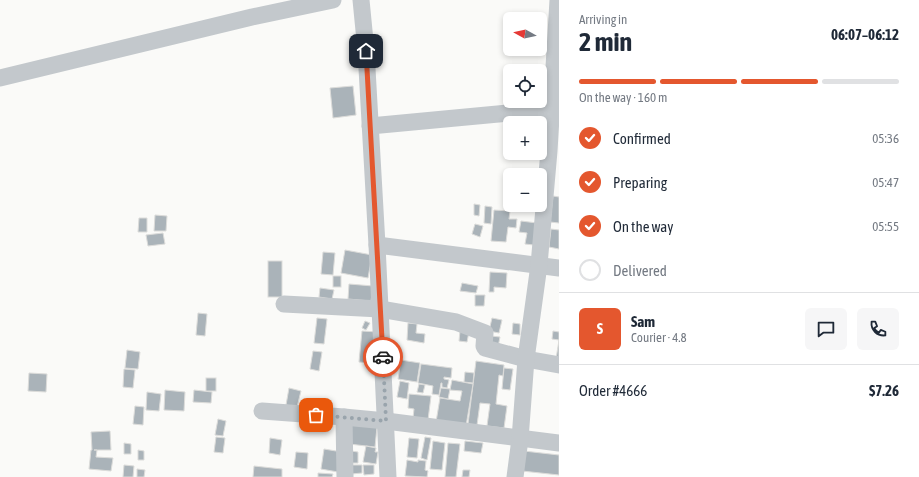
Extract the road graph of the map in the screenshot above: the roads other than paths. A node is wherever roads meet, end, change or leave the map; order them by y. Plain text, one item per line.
1 (333, 0) edge
2 (361, 0) edge
3 (558, 0) edge
4 (0, 78) edge
5 (552, 109) junction
6 (370, 126) junction
7 (377, 245) junction
8 (539, 265) junction
9 (559, 268) edge
10 (284, 304) dead end
11 (380, 309) junction
12 (526, 360) junction
13 (559, 365) edge
14 (262, 411) dead end
15 (344, 417) junction
16 (386, 421) junction
17 (520, 439) junction
18 (559, 443) edge
19 (345, 477) edge
20 (388, 477) edge
21 (515, 477) edge

1 - 4 street
2 - 6 street
3 - 5 street
5 - 6 street
5 - 8 street
6 - 7 street
7 - 8 street
7 - 11 street
8 - 9 street
8 - 12 street
10 - 11 street
11 - 12 street
11 - 16 street
12 - 13 street
12 - 17 street
14 - 15 street
15 - 16 street
15 - 19 street
16 - 17 street
16 - 20 street
17 - 18 street
17 - 21 street

